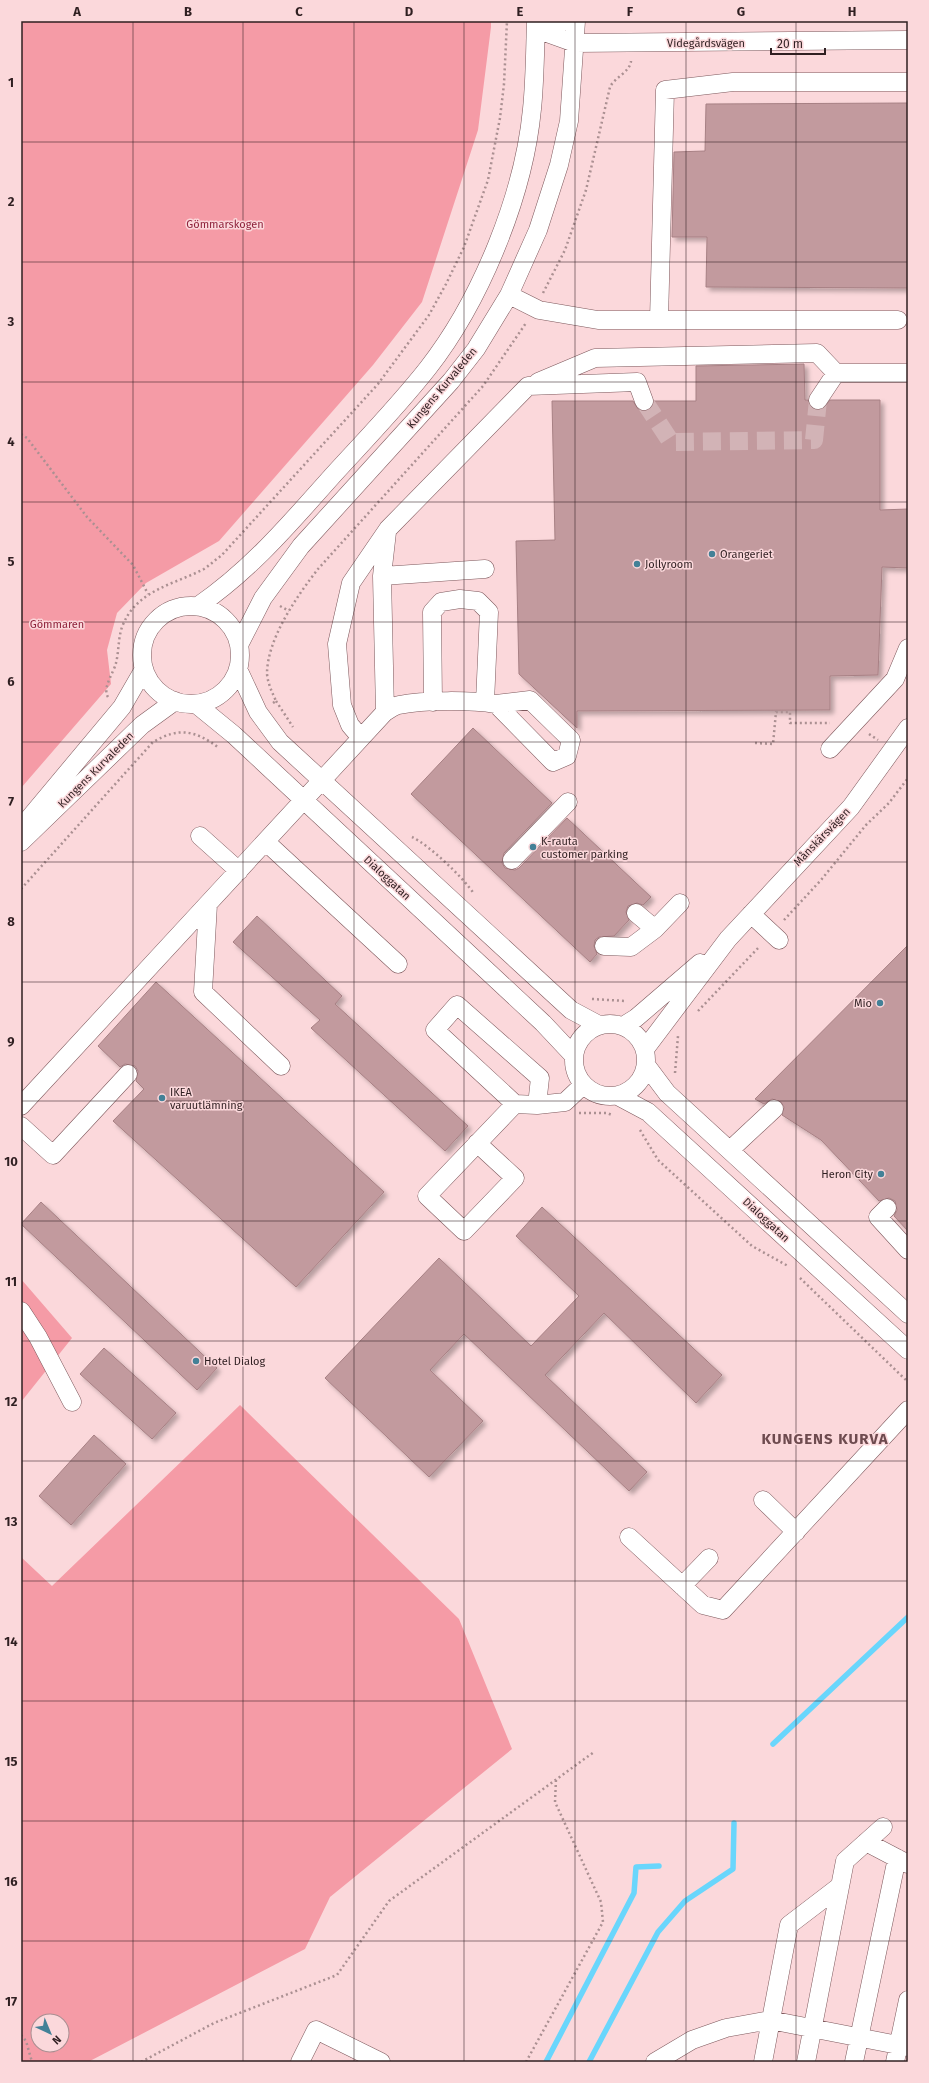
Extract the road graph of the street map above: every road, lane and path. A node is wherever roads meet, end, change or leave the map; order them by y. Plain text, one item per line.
1 (507, 21) edge
2 (564, 21) edge
3 (576, 21) edge
4 (536, 25) edge
5 (908, 40) edge
6 (575, 43) junction
7 (908, 82) edge
8 (509, 295) junction
9 (659, 320) junction
10 (898, 320) dead end
11 (836, 373) junction
12 (908, 373) edge
13 (528, 386) junction
14 (818, 400) tunnel mouth
15 (644, 401) tunnel mouth
16 (21, 434) edge
17 (388, 529) junction
18 (485, 569) dead end
19 (382, 576) junction
20 (148, 594) junction
21 (198, 606) junction
22 (239, 644) junction
23 (908, 648) edge
24 (144, 669) junction
25 (238, 669) junction
26 (175, 701) junction
27 (433, 702) junction
28 (196, 704) junction
29 (122, 707) junction
30 (385, 712) junction
31 (790, 723) dead end
32 (142, 725) junction
33 (908, 728) edge
34 (361, 738) junction
35 (153, 742) junction
36 (755, 743) dead end
37 (830, 749) dead end
38 (223, 751) dead end
39 (908, 778) edge
40 (323, 781) junction
41 (304, 801) junction
42 (568, 802) dead end
43 (21, 828) edge
44 (200, 836) dead end
45 (21, 842) edge
46 (266, 842) junction
47 (512, 860) dead end
48 (239, 871) junction
49 (21, 890) edge
50 (680, 903) dead end
51 (208, 904) junction
52 (636, 913) dead end
53 (751, 914) junction
54 (655, 929) junction
55 (776, 937) junction
56 (728, 939) junction
57 (604, 946) dead end
58 (398, 964) dead end
59 (697, 1012) dead end
60 (599, 1025) junction
61 (623, 1026) junction
62 (682, 1030) dead end
63 (678, 1036) dead end
64 (574, 1056) junction
65 (645, 1057) junction
66 (281, 1066) dead end
67 (128, 1074) dead end
68 (583, 1085) junction
69 (618, 1096) junction
70 (515, 1104) junction
71 (537, 1105) junction
72 (21, 1106) edge
73 (774, 1109) dead end
74 (636, 1125) dead end
75 (21, 1126) edge
76 (477, 1143) junction
77 (730, 1150) junction
78 (887, 1208) dead end
79 (908, 1250) edge
80 (794, 1272) dead end
81 (800, 1278) dead end
82 (21, 1311) edge
83 (908, 1314) edge
84 (908, 1350) edge
85 (908, 1382) edge
86 (72, 1402) dead end
87 (908, 1410) edge
88 (763, 1500) dead end
89 (796, 1532) junction
90 (629, 1537) dead end
91 (709, 1558) dead end
92 (682, 1586) junction
93 (594, 1752) dead end
94 (556, 1779) junction
95 (883, 1827) dead end
96 (866, 1842) junction
97 (903, 1861) edge
98 (840, 1886) junction
99 (908, 2000) edge
100 (770, 2020) junction
101 (813, 2029) junction
102 (21, 2035) edge
103 (859, 2038) junction
104 (901, 2051) edge
105 (32, 2062) edge
106 (141, 2062) edge
107 (300, 2062) edge
108 (381, 2062) edge
109 (526, 2062) edge
110 (655, 2062) edge
111 (763, 2062) edge
112 (806, 2062) edge
113 (854, 2062) edge

1 - 20 path
2 - 4 street
3 - 6 street, Kungens Kurvaleden
4 - 6 street, Videgårdsvägen
4 - 21 street
5 - 6 street, Videgårdsvägen
6 - 8 street, Kungens Kurvaleden
7 - 9 street
8 - 9 street
8 - 22 street, Kungens Kurvaleden
9 - 10 street
11 - 12 street
11 - 13 street
11 - 14 street
13 - 15 street
13 - 17 street
16 - 20 path
17 - 19 street
17 - 34 street
18 - 19 street
19 - 30 street
20 - 29 path
21 - 22 street
21 - 24 street
22 - 25 street
23 - 37 street
24 - 26 street
24 - 29 street, Kungens Kurvaleden
25 - 28 street
25 - 40 street
26 - 28 street
26 - 32 street, Kungens Kurvaleden
27 - 27 street
27 - 30 street
28 - 41 street, Dialoggatan
29 - 43 street, Kungens Kurvaleden
30 - 34 street
31 - 36 path
32 - 35 path
32 - 45 street, Kungens Kurvaleden
33 - 53 street, Månskärsvägen
34 - 40 street
35 - 38 path
35 - 49 path
39 - 55 path
40 - 41 street
40 - 60 street
41 - 46 street
41 - 64 street, Dialoggatan
42 - 47 street
44 - 48 street
46 - 48 street
46 - 58 street
48 - 51 street
50 - 54 street
51 - 66 street
51 - 72 street
52 - 54 street
53 - 55 street
53 - 56 street, Månskärsvägen
54 - 57 street
55 - 59 path
56 - 61 street, Månskärsvägen
56 - 65 street, Månskärsvägen
60 - 61 street
60 - 64 street
61 - 65 street
62 - 63 path
64 - 68 street
65 - 69 street
65 - 77 street
67 - 75 street
68 - 69 street
68 - 71 street
69 - 84 street, Dialoggatan
70 - 71 street
70 - 71 street
70 - 76 street
73 - 77 street
74 - 80 path
76 - 76 street
77 - 83 street
78 - 79 street
81 - 85 path
82 - 86 street
87 - 89 street
88 - 89 street
89 - 92 street
90 - 92 street
91 - 92 street
93 - 94 path
94 - 106 path
94 - 109 path
95 - 96 street
96 - 97 street
96 - 98 street
97 - 103 street
98 - 100 street
98 - 101 street
99 - 104 street
100 - 101 street
100 - 110 street
100 - 111 street
101 - 103 street
101 - 112 street
102 - 105 path
103 - 104 street
103 - 113 street
107 - 108 street

